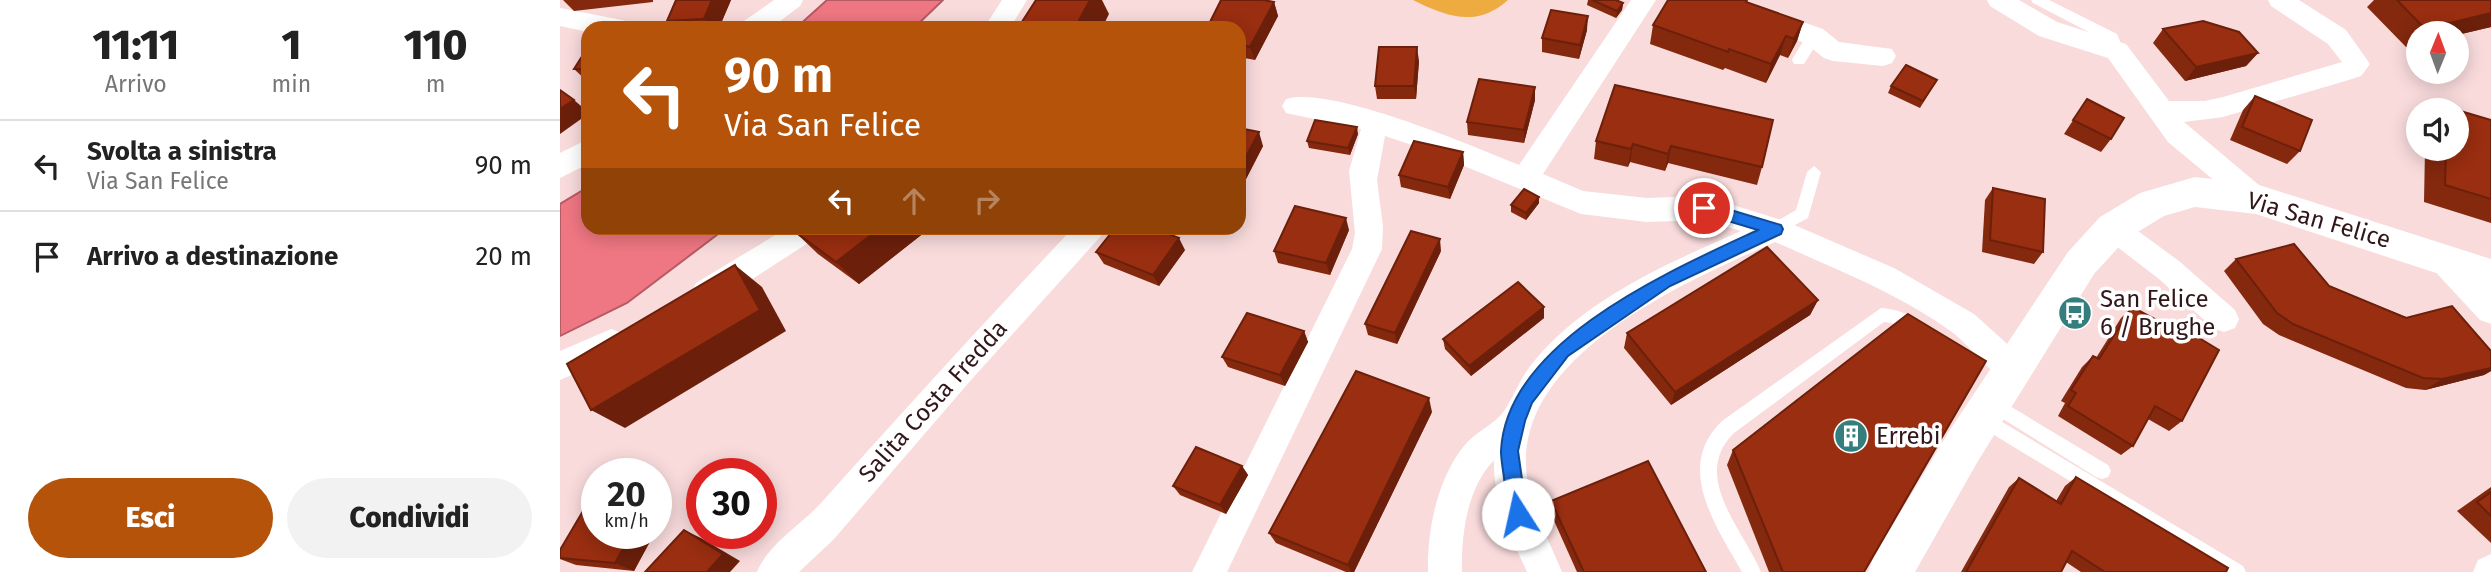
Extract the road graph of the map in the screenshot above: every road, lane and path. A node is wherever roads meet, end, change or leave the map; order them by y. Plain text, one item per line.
1 (758, 0) edge
2 (791, 0) edge
3 (1015, 0) edge
4 (1644, 0) edge
5 (1712, 0) edge
6 (1999, 0) edge
7 (2038, 0) edge
8 (2280, 0) edge
9 (560, 17) edge
10 (581, 21) edge
11 (754, 21) edge
12 (762, 21) edge
13 (1002, 21) edge
14 (1814, 36) junction
15 (2117, 51) junction
16 (1883, 55) dead end
17 (1799, 60) dead end
18 (1295, 106) dead end
19 (2160, 112) junction
20 (1376, 124) junction
21 (581, 154) edge
22 (560, 167) edge
23 (1814, 172) dead end
24 (1524, 180) junction
25 (2256, 199) junction
26 (2113, 228) junction
27 (1776, 229) junction
28 (799, 235) edge
29 (1085, 235) edge
30 (2440, 257) junction
31 (2491, 275) edge
32 (682, 306) edge
33 (2491, 311) edge
34 (2224, 319) dead end
35 (636, 331) edge
36 (1939, 343) edge
37 (560, 366) edge
38 (1997, 390) junction
39 (1516, 421) junction
40 (2102, 471) dead end
41 (774, 572) edge
42 (1209, 572) edge
43 (1445, 572) edge
44 (1545, 572) edge
45 (1752, 572) edge
46 (1890, 572) edge
47 (2237, 572) edge

1 - 11 street
2 - 12 street
3 - 13 street
4 - 24 street
5 - 14 street
6 - 15 street
7 - 15 lane
8 - 19 street
9 - 10 street
14 - 16 street
14 - 17 lane
15 - 19 street
18 - 20 street
19 - 25 street
20 - 24 street
20 - 42 street
21 - 22 street
23 - 27 lane
24 - 27 street
25 - 26 street, Via San Felice
25 - 30 street, Via San Felice
26 - 34 street
26 - 38 street, Via San Felice
27 - 38 street
27 - 39 street
28 - 32 street
29 - 41 street, Salita Costa Fredda
30 - 31 street, Via San Felice
30 - 33 street
35 - 37 street
36 - 45 lane
38 - 40 lane
38 - 46 street, Via San Felice
38 - 47 lane
39 - 43 street
39 - 44 street

